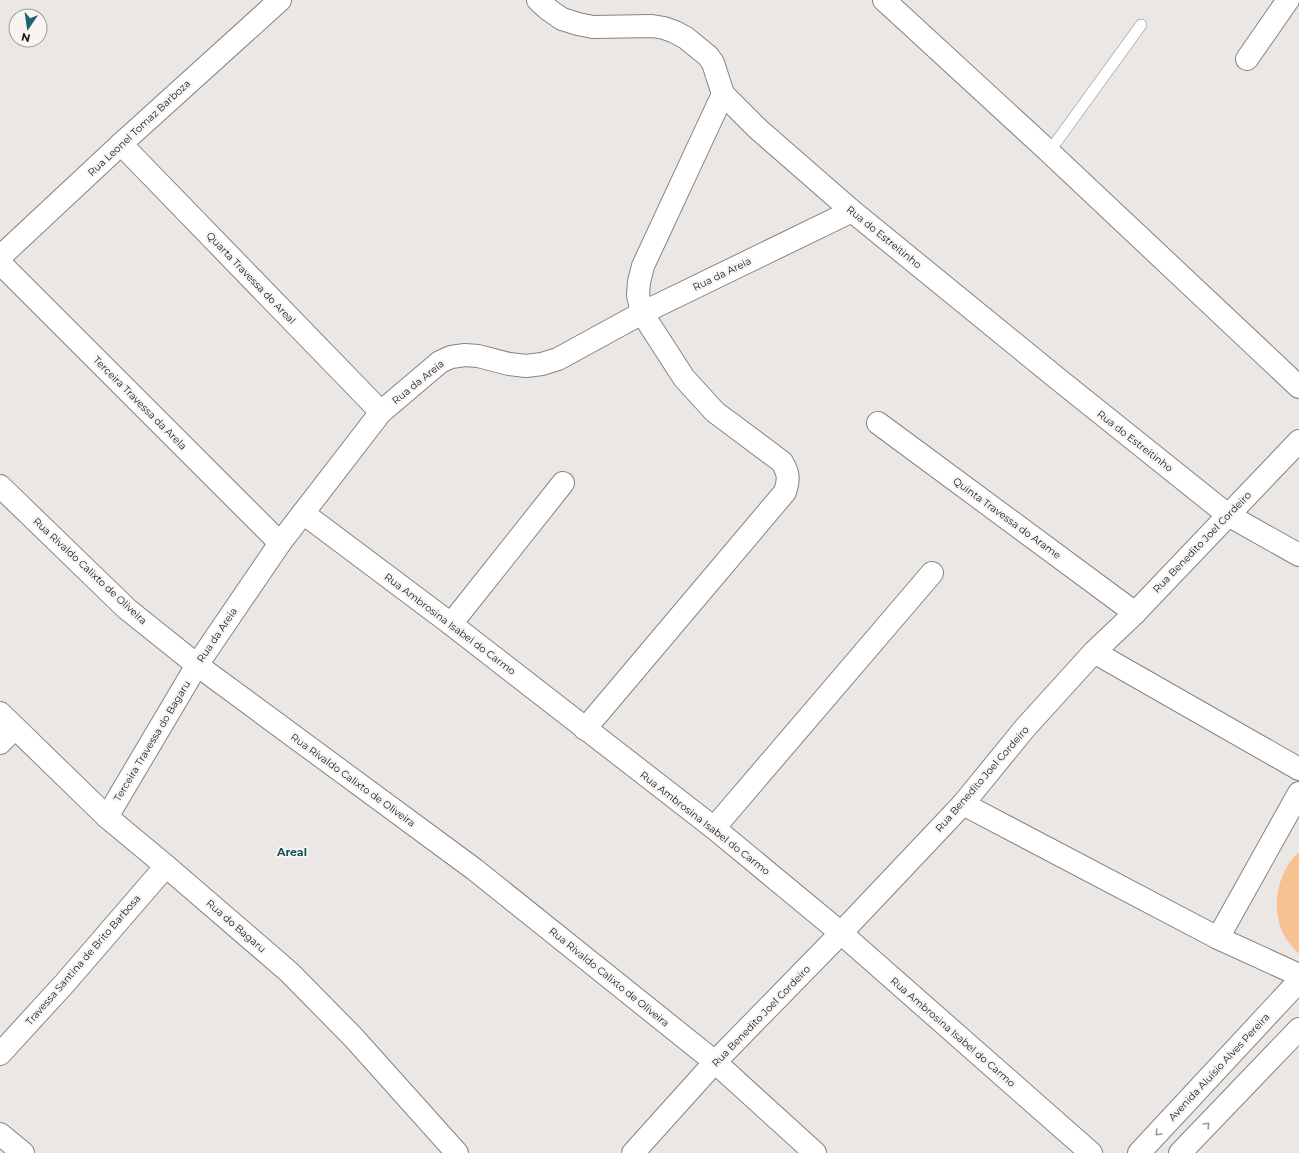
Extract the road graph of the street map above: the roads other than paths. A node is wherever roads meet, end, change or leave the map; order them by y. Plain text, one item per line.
1 (280, 0) edge
2 (538, 0) edge
3 (884, 0) edge
4 (1288, 0) edge
5 (1141, 25) dead end
6 (1247, 59) dead end
7 (724, 94) junction
8 (121, 144) junction
9 (1049, 152) junction
10 (852, 211) junction
11 (0, 257) edge
12 (0, 262) edge
13 (642, 313) junction
14 (1299, 387) edge
15 (381, 412) junction
16 (878, 423) dead end
17 (1299, 441) edge
18 (563, 483) dead end
19 (0, 486) edge
20 (303, 513) junction
21 (1228, 515) junction
22 (280, 543) junction
23 (1299, 555) edge
24 (932, 573) dead end
25 (1135, 613) junction
26 (451, 624) junction
27 (1094, 652) junction
28 (197, 665) junction
29 (0, 713) edge
30 (585, 729) junction
31 (7, 736) edge
32 (1299, 769) edge
33 (1299, 792) edge
34 (963, 804) junction
35 (107, 817) junction
36 (714, 828) junction
37 (166, 866) junction
38 (841, 933) junction
39 (1218, 938) junction
40 (1299, 975) edge
41 (1299, 982) edge
42 (1299, 1028) edge
43 (0, 1054) edge
44 (715, 1062) junction
45 (0, 1134) edge
46 (23, 1153) edge
47 (458, 1153) edge
48 (633, 1153) edge
49 (815, 1153) edge
50 (1091, 1153) edge
51 (1140, 1153) edge
52 (1180, 1153) edge

1 - 8 street, Rua Leonel Tomaz Barboza
2 - 7 street, Rua do Estreitinho
3 - 9 street
4 - 6 street
5 - 9 lane
7 - 10 street, Rua do Estreitinho
7 - 13 street
8 - 11 street, Rua Leonel Tomaz Barboza
8 - 15 street, Quarta Travessa do Areal
9 - 14 street
10 - 13 street, Rua da Areia
10 - 21 street, Rua do Estreitinho
12 - 22 street, Terceira Travessa da Arela
13 - 15 street, Rua da Areia
13 - 30 street
15 - 20 street, Rua da Areia
16 - 25 street, Quinta Travessa do Arame
17 - 21 street, Rua Benedito Joel Cordeiro
18 - 26 street
19 - 28 street, Rua Rivaldo Calixto de Oliveira
20 - 22 street, Rua da Areia
20 - 26 street, Rua Ambrosina Isabel do Carmo
21 - 23 street, Rua do Estreitinho
21 - 25 street, Rua Benedito Joel Cordeiro
22 - 28 street, Rua da Areia
24 - 36 street
25 - 27 street, Rua Benedito Joel Cordeiro
26 - 30 street, Rua Ambrosina Isabel do Carmo
27 - 32 street
27 - 34 street, Rua Benedito Joel Cordeiro
28 - 35 street, Terceira Travessa do Bagaru
28 - 44 street, Rua Rivaldo Calixto de Oliveira
29 - 31 street, Rua do Bagaru
30 - 36 street, Rua Ambrosina Isabel do Carmo
31 - 35 street, Rua do Bagaru
33 - 39 street
34 - 38 street, Rua Benedito Joel Cordeiro
34 - 39 street
35 - 37 street, Rua do Bagaru
36 - 38 street, Rua Ambrosina Isabel do Carmo
37 - 43 street, Travessa Santina de Brito Barbosa
37 - 47 street, Rua do Bagaru
38 - 44 street, Rua Benedito Joel Cordeiro
38 - 50 street, Rua Ambrosina Isabel do Carmo
39 - 40 street
41 -> 51 street, Avenida Aluísio Alves Pereira
52 -> 42 street
44 - 48 street, Rua Benedito Joel Cordeiro
44 - 49 street, Rua Rivaldo Calixto de Oliveira
45 - 46 street

